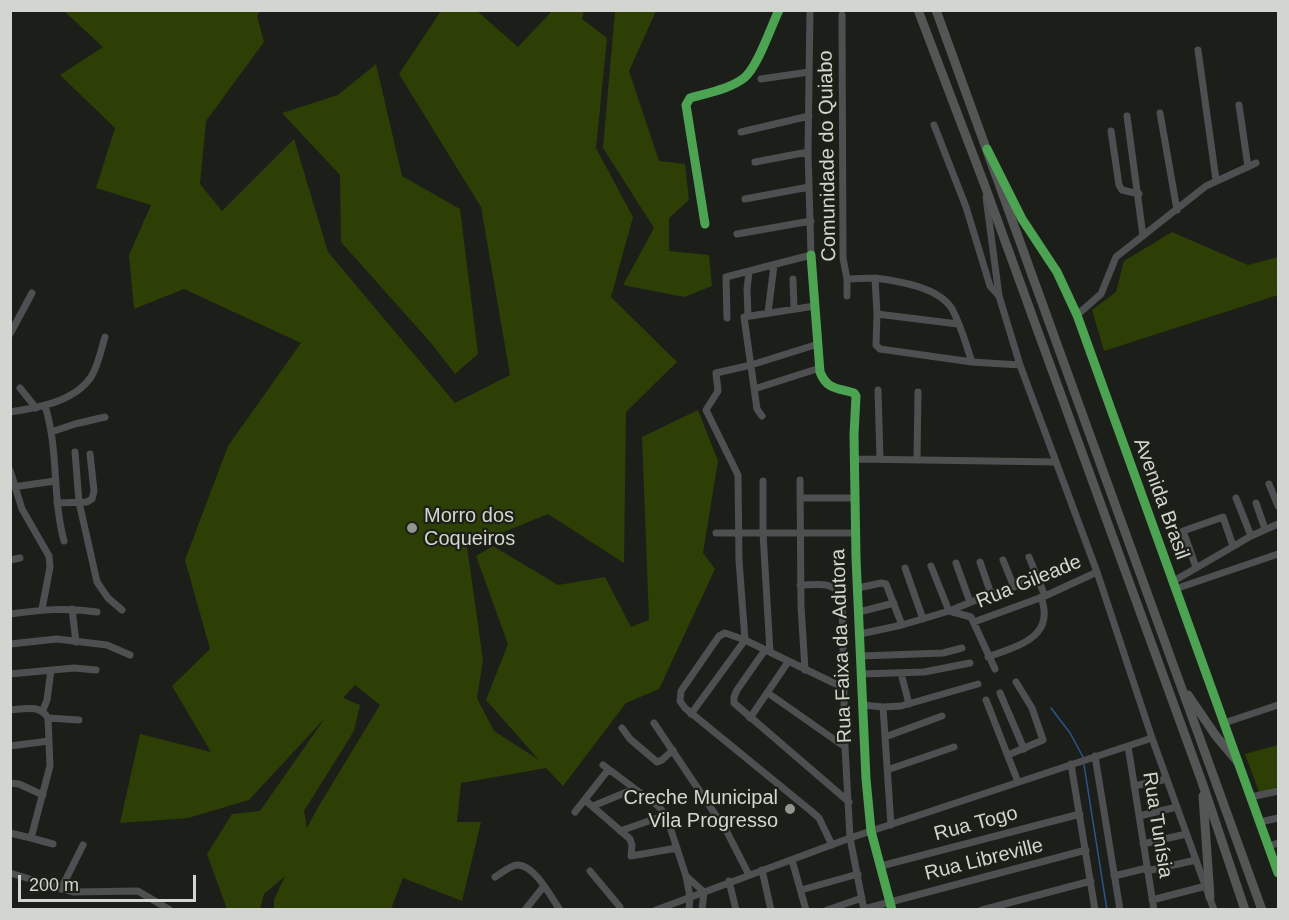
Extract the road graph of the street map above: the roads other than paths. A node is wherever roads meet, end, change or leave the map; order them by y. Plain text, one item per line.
1 (779, 10) edge
2 (810, 10) edge
3 (918, 10) edge
4 (936, 10) edge
5 (842, 15) dead end
6 (1198, 50) dead end
7 (809, 72) junction
8 (761, 79) dead end
9 (1239, 105) dead end
10 (1161, 113) dead end
11 (809, 116) junction
12 (1127, 116) dead end
13 (934, 125) dead end
14 (1111, 131) dead end
15 (741, 132) dead end
16 (987, 149) junction
17 (808, 152) junction
18 (755, 162) dead end
19 (1256, 163) dead end
20 (1248, 167) junction
21 (1216, 180) junction
22 (985, 186) junction
23 (809, 187) junction
24 (1139, 194) junction
25 (745, 199) dead end
26 (1177, 210) junction
27 (811, 221) junction
28 (705, 224) dead end
29 (737, 234) dead end
30 (1143, 236) junction
31 (811, 255) junction
32 (774, 266) junction
33 (749, 272) junction
34 (872, 278) junction
35 (793, 279) dead end
36 (847, 279) junction
37 (32, 293) dead end
38 (847, 296) dead end
39 (999, 296) junction
40 (815, 306) junction
41 (794, 309) junction
42 (768, 313) junction
43 (877, 314) junction
44 (1077, 315) junction
45 (748, 316) junction
46 (727, 318) dead end
47 (958, 324) junction
48 (10, 334) edge
49 (105, 337) dead end
50 (818, 344) junction
51 (972, 362) junction
52 (751, 365) junction
53 (1020, 365) junction
54 (820, 368) junction
55 (20, 388) dead end
56 (754, 389) junction
57 (878, 390) dead end
58 (918, 392) dead end
59 (45, 406) junction
60 (36, 408) junction
61 (10, 412) edge
62 (762, 416) dead end
63 (105, 417) dead end
64 (51, 432) junction
65 (75, 452) dead end
66 (90, 454) dead end
67 (855, 459) junction
68 (880, 459) junction
69 (916, 460) junction
70 (1056, 462) junction
71 (10, 470) edge
72 (800, 480) dead end
73 (55, 481) junction
74 (763, 482) dead end
75 (1269, 484) dead end
76 (13, 487) edge
77 (800, 498) junction
78 (855, 498) junction
79 (1236, 498) dead end
80 (79, 502) junction
81 (57, 503) junction
82 (1256, 503) dead end
83 (1278, 506) edge
84 (1278, 524) edge
85 (1265, 529) junction
86 (799, 532) junction
87 (716, 533) dead end
88 (739, 533) junction
89 (763, 533) junction
90 (855, 533) junction
91 (1251, 536) junction
92 (64, 541) dead end
93 (1233, 546) junction
94 (1278, 554) edge
95 (1029, 557) dead end
96 (20, 558) dead end
97 (10, 560) edge
98 (1003, 560) dead end
99 (980, 562) dead end
100 (956, 563) dead end
101 (931, 566) dead end
102 (1196, 567) junction
103 (905, 568) dead end
104 (1096, 572) junction
105 (1040, 578) junction
106 (800, 585) junction
107 (1174, 585) junction
108 (1014, 587) junction
109 (858, 588) junction
110 (991, 594) junction
111 (1043, 597) junction
112 (970, 602) junction
113 (894, 603) junction
114 (42, 609) junction
115 (72, 609) junction
116 (122, 610) dead end
117 (949, 611) junction
118 (97, 612) dead end
119 (859, 612) junction
120 (10, 615) edge
121 (923, 619) junction
122 (974, 622) junction
123 (902, 624) junction
124 (860, 636) junction
125 (844, 637) junction
126 (745, 640) junction
127 (76, 642) junction
128 (10, 644) edge
129 (962, 648) dead end
130 (767, 651) junction
131 (130, 655) dead end
132 (861, 656) junction
133 (988, 657) junction
134 (788, 662) junction
135 (970, 663) dead end
136 (995, 669) dead end
137 (51, 670) junction
138 (96, 670) dead end
139 (805, 670) junction
140 (901, 673) junction
141 (10, 674) edge
142 (861, 674) junction
143 (1179, 681) junction
144 (1016, 682) dead end
145 (978, 684) dead end
146 (844, 688) junction
147 (768, 693) junction
148 (1000, 693) dead end
149 (986, 699) dead end
150 (909, 704) junction
151 (862, 705) junction
152 (1278, 705) edge
153 (883, 707) junction
154 (10, 710) edge
155 (43, 710) junction
156 (691, 714) junction
157 (942, 716) dead end
158 (48, 718) junction
159 (750, 718) junction
160 (79, 720) dead end
161 (654, 723) dead end
162 (1224, 723) junction
163 (622, 728) dead end
164 (885, 737) junction
165 (1152, 738) junction
166 (49, 741) junction
167 (10, 746) edge
168 (1128, 746) junction
169 (844, 747) junction
170 (954, 747) dead end
171 (1024, 749) junction
172 (672, 750) junction
173 (1008, 755) junction
174 (1087, 759) junction
175 (1238, 762) junction
176 (1071, 764) junction
177 (887, 770) junction
178 (1167, 779) junction
179 (1018, 782) junction
180 (1202, 782) junction
181 (10, 783) edge
182 (1134, 786) junction
183 (634, 789) junction
184 (1278, 791) edge
185 (43, 795) junction
186 (1251, 797) junction
187 (585, 800) junction
188 (849, 802) junction
189 (593, 806) junction
190 (1177, 807) junction
191 (575, 812) dead end
192 (1080, 814) junction
193 (666, 815) junction
194 (1139, 816) junction
195 (1278, 818) edge
196 (1260, 822) junction
197 (891, 825) junction
198 (620, 831) junction
199 (871, 831) junction
200 (10, 833) edge
201 (1186, 834) junction
202 (31, 838) junction
203 (850, 838) junction
204 (1278, 843) edge
205 (53, 844) dead end
206 (1143, 844) junction
207 (83, 845) dead end
208 (832, 845) junction
209 (1269, 846) junction
210 (677, 848) junction
211 (1086, 850) junction
212 (792, 860) junction
213 (1196, 860) junction
214 (881, 866) junction
215 (1147, 869) junction
216 (762, 870) junction
217 (590, 871) dead end
218 (1278, 871) edge
219 (10, 873) edge
220 (858, 874) junction
221 (749, 875) junction
222 (686, 876) junction
223 (1114, 876) junction
224 (495, 877) dead end
225 (729, 881) junction
226 (1091, 881) junction
227 (544, 886) junction
228 (1206, 886) junction
229 (61, 889) junction
230 (801, 890) junction
231 (704, 892) junction
232 (690, 897) junction
233 (1210, 897) junction
234 (862, 898) junction
235 (1152, 900) junction
236 (890, 901) junction
237 (620, 908) edge
238 (170, 909) edge
239 (525, 909) edge
240 (560, 909) edge
241 (656, 909) edge
242 (689, 909) edge
243 (702, 909) edge
244 (736, 909) edge
245 (771, 909) edge
246 (806, 909) edge
247 (827, 909) edge
248 (864, 909) edge
249 (892, 909) edge
250 (982, 909) edge
251 (1095, 909) edge
252 (1120, 909) edge
253 (1154, 909) edge
254 (1214, 909) edge
255 (1245, 909) edge
256 (1262, 909) edge

1 - 28 street
2 - 7 street
3 - 22 highway
4 - 16 highway, Avenida Brasil
5 - 36 street, Comunidade do Quiabo
6 - 21 street
7 - 8 street
7 - 11 street
9 - 20 street
10 - 26 street
11 - 15 street
11 - 17 street
12 - 24 street
13 - 39 street
14 - 24 street
16 - 44 street, Avenida Brasil
16 - 143 highway, Avenida Brasil
17 - 18 street
17 - 23 street
19 - 20 street
20 - 21 street
21 - 26 street
22 - 39 street
22 - 180 highway
23 - 25 street
23 - 27 street
24 - 30 street
26 - 30 street
27 - 29 street
27 - 31 street
30 - 44 street
31 - 32 street
31 - 40 street
32 - 33 street
32 - 42 street
33 - 45 street
33 - 46 street
34 - 36 street
34 - 43 street
34 - 47 street
35 - 41 street
36 - 38 street, Comunidade do Quiabo
37 - 48 street
39 - 53 street
40 - 41 street
40 - 50 street
41 - 42 street
42 - 45 street
43 - 47 street
43 - 51 street
44 - 107 street, Avenida Brasil
45 - 52 street
47 - 51 street
49 - 59 street
50 - 52 street
50 - 54 street
51 - 53 street
52 - 56 street
52 - 88 street
53 - 70 street
54 - 56 street
54 - 67 street, Rua Faixa da Adutora
55 - 60 street
56 - 62 street
57 - 68 street
58 - 69 street
59 - 60 street
59 - 64 street
60 - 61 street
63 - 64 street
64 - 73 street
65 - 80 street
66 - 80 street
67 - 68 street
67 - 78 street, Rua Faixa da Adutora
68 - 69 street
69 - 70 street
70 - 104 street
71 - 76 street
72 - 77 street
73 - 76 street
73 - 81 street
74 - 89 street
75 - 83 street
76 - 114 street
77 - 78 street
77 - 86 street
78 - 90 street, Rua Faixa da Adutora
79 - 91 street
80 - 81 street
80 - 116 street
81 - 92 street
82 - 85 street
84 - 85 street
85 - 91 street
86 - 89 street
86 - 90 street
86 - 106 street
87 - 88 street
88 - 89 street
88 - 126 street
89 - 130 street
90 - 109 street, Rua Faixa da Adutora
91 - 93 street
93 - 102 street
93 - 102 street
94 - 107 street
95 - 105 street
96 - 97 street
98 - 108 street
99 - 110 street
100 - 112 street
101 - 117 street
102 - 107 street
103 - 121 street
104 - 111 street, Rua Gileade
104 - 165 street
105 - 108 street
105 - 111 street
106 - 125 street, Rua Faixa da Adutora
106 - 139 street
107 - 162 street, Avenida Brasil
108 - 110 street
109 - 113 street
109 - 119 street, Rua Faixa da Adutora
110 - 112 street
111 - 122 street, Rua Gileade
111 - 133 street
112 - 117 street
113 - 119 street
113 - 123 street
114 - 115 street
114 - 120 street
115 - 118 street
115 - 127 street
117 - 121 street
117 - 122 street, Rua Gileade
119 - 124 street, Rua Faixa da Adutora
121 - 123 street
122 - 133 street, Rua Gileade
123 - 124 street
124 - 125 street
124 - 132 street, Rua Faixa da Adutora
125 - 146 street, Rua Faixa da Adutora
126 - 130 street
126 - 156 street
126 - 156 street
127 - 128 street
127 - 131 street
129 - 132 street
130 - 134 street
130 - 159 street
132 - 142 street, Rua Faixa da Adutora
133 - 136 street, Rua Gileade
134 - 139 street
134 - 147 street
135 - 140 street
137 - 138 street
137 - 141 street
137 - 155 street
139 - 146 street
140 - 142 street
140 - 150 street
142 - 151 street, Rua Faixa da Adutora
143 - 175 highway
143 - 256 highway, Avenida Brasil
144 - 171 street
145 - 150 street
146 - 169 street, Rua Faixa da Adutora
147 - 159 street
147 - 169 street
148 - 171 street
149 - 173 street
150 - 153 street
151 - 153 street
151 - 199 street, Rua Faixa da Adutora
152 - 162 street
153 - 164 street
154 - 155 street
155 - 158 street
156 - 208 street
157 - 164 street
158 - 160 street
158 - 166 street
159 - 188 street
161 - 172 street
162 - 175 street, Avenida Brasil
163 - 172 street
164 - 177 street
165 - 168 street
165 - 178 street
166 - 167 street
166 - 185 street
168 - 174 street
168 - 182 street, Rua Tunísia
169 - 188 street, Rua Faixa da Adutora
170 - 177 street
171 - 173 street
172 - 221 street
173 - 179 street
174 - 176 street
174 - 223 street
175 - 186 street, Avenida Brasil
176 - 179 street
176 - 192 street
177 - 197 street
178 - 182 street
178 - 190 street
179 - 197 street
180 - 233 highway
180 - 255 highway
181 - 185 street
182 - 194 street, Rua Tunísia
183 - 187 street
183 - 189 street
183 - 193 street
184 - 186 street
185 - 202 street
186 - 196 street, Avenida Brasil
187 - 189 street
187 - 191 street
188 - 203 street, Rua Faixa da Adutora
189 - 198 street
190 - 194 street
190 - 201 street
192 - 211 street
192 - 214 street, Rua Togo
193 - 198 street
193 - 210 street
194 - 206 street, Rua Tunísia
195 - 196 street
196 - 209 street, Avenida Brasil
197 - 199 street
198 - 210 street
199 - 203 street
199 - 214 street, Rua Faixa da Adutora
200 - 202 street
201 - 206 street
201 - 213 street
202 - 205 street
203 - 208 street
203 - 220 street, Rua Faixa da Adutora
204 - 209 street
206 - 215 street, Rua Tunísia
207 - 229 street
208 - 212 street
209 - 218 street, Avenida Brasil
210 - 222 street
211 - 226 street
211 - 236 street, Rua Libreville
212 - 216 street
212 - 230 street
213 - 215 street
213 - 228 street
214 - 236 street, Rua Faixa da Adutora
215 - 223 street
215 - 235 street, Rua Tunísia
216 - 221 street
216 - 245 street
217 - 237 street
219 - 229 street
220 - 230 street
220 - 234 street, Rua Faixa da Adutora
221 - 225 street
222 - 231 street
222 - 232 street
223 - 252 street
224 - 227 street
225 - 231 street
225 - 244 street
226 - 250 street
226 - 251 street
227 - 239 street
227 - 240 street
228 - 233 street
228 - 235 street
229 - 238 street
230 - 246 street
231 - 232 street
231 - 243 street
232 - 241 street
232 - 242 street
233 - 254 street
234 - 247 street
234 - 248 street, Rua Faixa da Adutora
235 - 253 street, Rua Tunísia
236 - 248 street, Rua Libreville
236 - 249 street, Rua Faixa da Adutora

